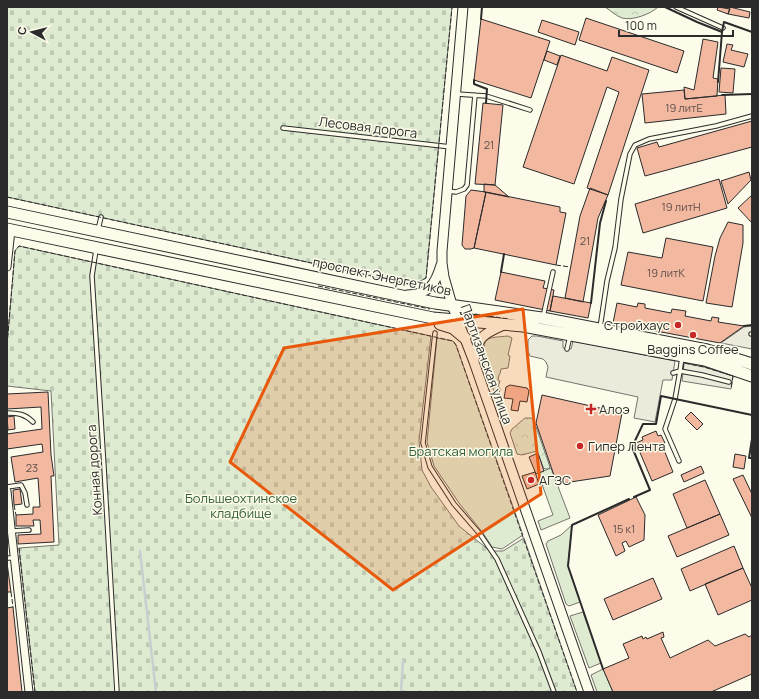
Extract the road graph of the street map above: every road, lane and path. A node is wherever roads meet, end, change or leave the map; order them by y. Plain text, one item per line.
1 (463, 7) edge
2 (676, 7) edge
3 (722, 28) dead end
4 (456, 94) junction
5 (475, 95) junction
6 (530, 110) dead end
7 (752, 116) edge
8 (283, 128) dead end
9 (451, 147) junction
10 (447, 191) junction
11 (7, 212) edge
12 (102, 217) dead end
13 (9, 229) edge
14 (98, 231) junction
15 (96, 248) junction
16 (8, 254) edge
17 (442, 263) junction
18 (7, 267) edge
19 (552, 272) dead end
20 (403, 295) junction
21 (452, 305) junction
22 (405, 313) junction
23 (542, 318) junction
24 (458, 321) junction
25 (506, 324) junction
26 (599, 329) junction
27 (435, 333) dead end
28 (570, 334) junction
29 (465, 338) junction
30 (567, 348) dead end
31 (682, 356) junction
32 (474, 362) junction
33 (752, 364) edge
34 (680, 371) junction
35 (673, 373) dead end
36 (752, 376) edge
37 (729, 382) dead end
38 (7, 413) edge
39 (33, 422) dead end
40 (679, 461) dead end
41 (7, 487) edge
42 (7, 491) edge
43 (27, 505) dead end
44 (30, 530) dead end
45 (11, 531) junction
46 (10, 558) edge
47 (28, 692) edge
48 (117, 692) edge
49 (554, 692) edge
50 (589, 692) edge

1 - 4 street, Партизанская улица
2 - 3 lane
4 - 5 lane
4 - 9 street, Партизанская улица
5 - 6 lane
5 - 10 lane
7 - 26 lane
8 - 9 lane, Лесовая дорога
9 - 10 street, Партизанская улица
10 - 17 street, Партизанская улица
11 - 14 main road, проспект Энергетиков
12 - 14 lane
13 - 15 main road
13 - 16 street
14 - 20 main road, проспект Энергетиков
15 - 22 main road
15 - 48 lane, Конная дорога
16 - 18 street
17 - 20 street
17 - 21 street, Партизанская улица
19 - 23 lane
20 - 21 main road, проспект Энергетиков
21 - 23 main road, проспект Энергетиков
21 - 24 street, Партизанская улица
22 - 24 main road
22 - 29 main road
23 - 26 main road, проспект Энергетиков
24 - 25 main road
24 - 29 street, Партизанская улица
25 - 28 main road
25 - 32 street
26 - 33 main road, проспект Энергетиков
27 - 49 lane
28 - 30 lane
28 - 31 main road
29 - 32 street, Партизанская улица
31 - 34 lane
31 - 36 main road
32 - 50 street, Партизанская улица
34 - 35 lane
34 - 37 lane
34 - 40 lane
38 - 39 lane
41 - 43 lane
42 - 45 street
44 - 45 lane
45 - 46 street
46 - 47 street

